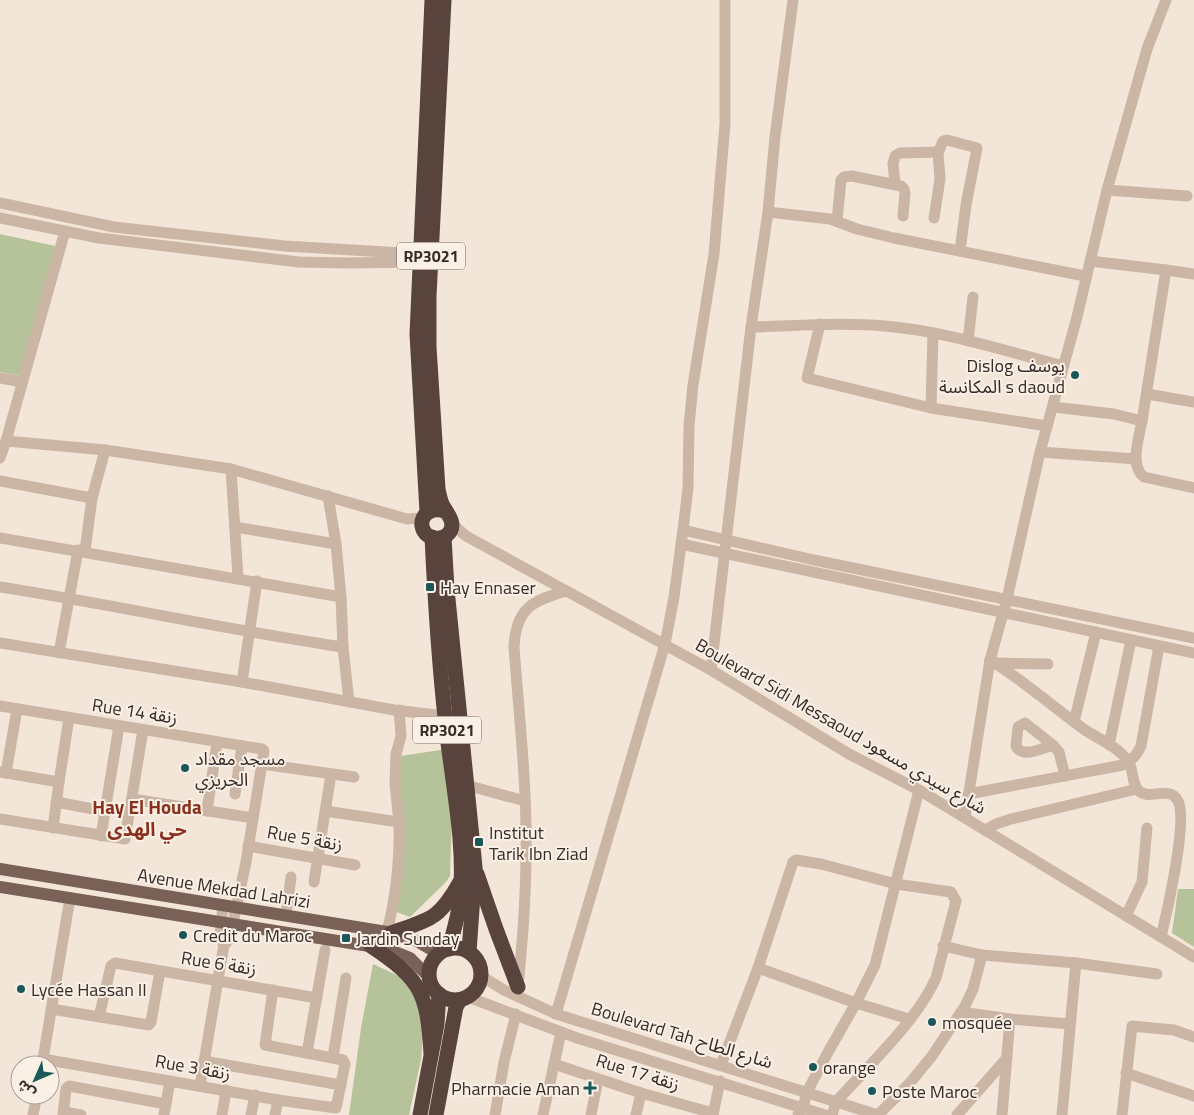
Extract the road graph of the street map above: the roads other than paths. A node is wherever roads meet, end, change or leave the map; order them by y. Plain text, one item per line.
1 (432, 0) edge
2 (444, 0) edge
3 (725, 0) edge
4 (793, 0) edge
5 (1166, 0) edge
6 (938, 152) junction
7 (895, 184) junction
8 (1107, 190) junction
9 (1186, 196) dead end
10 (0, 203) edge
11 (768, 212) junction
12 (903, 216) dead end
13 (0, 218) edge
14 (934, 218) dead end
15 (837, 221) junction
16 (66, 231) junction
17 (960, 251) junction
18 (420, 258) junction
19 (1090, 261) junction
20 (1166, 270) junction
21 (1194, 274) edge
22 (1085, 276) junction
23 (973, 296) dead end
24 (820, 324) junction
25 (751, 327) junction
26 (933, 333) junction
27 (968, 341) junction
28 (1063, 366) junction
29 (0, 378) edge
30 (22, 382) junction
31 (1147, 394) junction
32 (1194, 402) edge
33 (1053, 407) junction
34 (931, 408) junction
35 (1142, 421) junction
36 (1047, 426) junction
37 (6, 441) junction
38 (105, 450) junction
39 (1040, 452) junction
40 (0, 458) edge
41 (1136, 459) junction
42 (231, 469) junction
43 (0, 481) edge
44 (1194, 488) edge
45 (328, 496) junction
46 (92, 498) junction
47 (437, 525) junction
48 (235, 527) junction
49 (684, 530) junction
50 (0, 538) edge
51 (726, 539) junction
52 (336, 544) junction
53 (682, 544) junction
54 (82, 551) junction
55 (724, 553) junction
56 (238, 578) junction
57 (257, 581) junction
58 (0, 587) edge
59 (566, 591) junction
60 (341, 597) junction
61 (69, 598) junction
62 (1007, 599) junction
63 (1003, 613) junction
64 (1096, 632) junction
65 (249, 633) junction
66 (1194, 638) edge
67 (1131, 640) junction
68 (0, 643) edge
69 (665, 644) junction
70 (1159, 646) junction
71 (342, 647) junction
72 (59, 653) junction
73 (1194, 653) edge
74 (993, 661) junction
75 (1048, 664) dead end
76 (711, 670) junction
77 (242, 682) junction
78 (349, 702) junction
79 (0, 706) edge
80 (17, 710) junction
81 (399, 710) junction
82 (445, 716) junction
83 (69, 718) junction
84 (1074, 722) junction
85 (119, 726) junction
86 (142, 730) junction
87 (217, 743) junction
88 (1053, 745) dead end
89 (1109, 745) junction
90 (242, 746) junction
91 (1129, 762) junction
92 (262, 764) junction
93 (3, 772) edge
94 (331, 774) junction
95 (1065, 776) junction
96 (354, 777) dead end
97 (57, 781) junction
98 (466, 785) junction
99 (1137, 789) junction
100 (919, 790) junction
101 (235, 794) dead end
102 (968, 794) junction
103 (132, 799) junction
104 (525, 801) junction
105 (56, 802) junction
106 (207, 810) junction
107 (104, 811) junction
108 (325, 811) junction
109 (253, 818) junction
110 (964, 818) junction
111 (0, 819) edge
112 (399, 822) junction
113 (53, 828) junction
114 (1147, 828) dead end
115 (985, 830) junction
116 (100, 836) junction
117 (248, 846) junction
118 (318, 858) junction
119 (355, 865) dead end
120 (475, 867) junction
121 (0, 869) edge
122 (291, 877) dead end
123 (462, 879) junction
124 (314, 882) dead end
125 (896, 884) junction
126 (0, 887) edge
127 (70, 898) junction
128 (222, 905) junction
129 (236, 908) junction
130 (286, 915) junction
131 (1126, 916) junction
132 (227, 923) junction
133 (389, 933) junction
134 (1161, 936) junction
135 (371, 946) junction
136 (944, 946) junction
137 (324, 950) dead end
138 (444, 951) junction
139 (469, 952) junction
140 (982, 955) junction
141 (1194, 956) edge
142 (1076, 963) junction
143 (758, 968) junction
144 (160, 971) junction
145 (1157, 974) dead end
146 (482, 976) junction
147 (346, 978) dead end
148 (430, 978) junction
149 (218, 980) junction
150 (273, 990) junction
151 (518, 992) junction
152 (439, 994) junction
153 (317, 998) junction
154 (464, 998) junction
155 (856, 1003) junction
156 (51, 1009) junction
157 (961, 1012) junction
158 (516, 1014) junction
159 (556, 1014) junction
160 (99, 1017) junction
161 (1010, 1019) junction
162 (909, 1020) junction
163 (1070, 1024) junction
164 (561, 1032) junction
165 (1194, 1037) edge
166 (307, 1053) junction
167 (431, 1053) junction
168 (43, 1055) edge
169 (333, 1057) junction
170 (1007, 1058) junction
171 (204, 1061) junction
172 (554, 1064) junction
173 (60, 1065) edge
174 (721, 1065) junction
175 (1126, 1073) junction
176 (598, 1079) junction
177 (170, 1081) junction
178 (720, 1082) junction
179 (341, 1085) junction
180 (200, 1086) junction
181 (226, 1090) junction
182 (807, 1092) junction
183 (641, 1093) junction
184 (255, 1095) junction
185 (1194, 1096) edge
186 (278, 1100) junction
187 (836, 1102) junction
188 (301, 1103) junction
189 (165, 1109) edge
190 (684, 1110) edge
191 (323, 1111) edge
192 (801, 1112) edge
193 (63, 1114) edge
194 (713, 1114) edge
195 (81, 1115) edge
196 (222, 1115) edge
197 (251, 1115) edge
198 (275, 1115) edge
199 (299, 1115) edge
200 (420, 1115) edge
201 (436, 1115) edge
202 (495, 1115) edge
203 (543, 1115) edge
204 (591, 1115) edge
205 (636, 1115) edge
206 (826, 1115) edge
207 (832, 1115) edge
208 (878, 1115) edge
209 (957, 1115) edge
210 (1002, 1115) edge
211 (1062, 1115) edge
212 (1122, 1115) edge

1 - 18 highway, RP3021
2 - 47 highway, RP3021
3 - 49 street
4 - 11 street
5 - 8 street
6 - 7 street
6 - 14 street
6 - 17 street
7 - 12 street
7 - 15 street
8 - 9 street
8 - 19 street
10 - 18 street
11 - 15 street
11 - 25 street
13 - 16 street
15 - 17 street
16 - 18 street
16 - 30 street
17 - 22 street
18 - 47 highway, RP3021
19 - 20 street
19 - 22 street
20 - 21 street
20 - 31 street
22 - 28 street
23 - 27 street
24 - 25 street
24 - 26 street
24 - 34 street
25 - 51 street
26 - 27 street
26 - 34 street
27 - 28 street
28 - 33 street
29 - 30 street
30 - 37 street
31 - 32 street
31 - 35 street
33 - 35 street
33 - 36 street
34 - 36 street
35 - 41 street
36 - 39 street
37 - 38 street, Boulevard Sidi Messaoud شارع سيدي مسعود
37 - 40 street
38 - 42 street, Boulevard Sidi Messaoud شارع سيدي مسعود
38 - 46 street
39 - 41 street
39 - 62 street
41 - 44 street
42 - 45 street, Boulevard Sidi Messaoud شارع سيدي مسعود
42 - 48 street
43 - 46 street
45 - 47 street, Boulevard Sidi Messaoud شارع سيدي مسعود
45 - 52 street
46 - 54 street
47 - 59 street, Boulevard Sidi Messaoud شارع سيدي مسعود
47 - 82 highway, RP3021
47 - 98 highway, RP3021
48 - 52 street
48 - 56 street
49 - 51 street
49 - 53 street
50 - 54 street
51 - 55 street
51 - 62 street
52 - 60 street
53 - 55 street
53 - 69 street
54 - 56 street
54 - 61 street
55 - 63 street
55 - 76 street
56 - 57 street
57 - 60 street
57 - 65 street
58 - 61 street
59 - 69 street, Boulevard Sidi Messaoud شارع سيدي مسعود
59 - 104 street
60 - 71 street
61 - 65 street
61 - 72 street
62 - 63 street
62 - 66 street
63 - 64 street
63 - 74 street
64 - 67 street
64 - 84 street
65 - 71 street
65 - 77 street
67 - 70 street
67 - 89 street
68 - 72 street
69 - 76 street, Boulevard Sidi Messaoud شارع سيدي مسعود
69 - 159 street
70 - 73 street
70 - 91 street
71 - 78 street
72 - 77 street
74 - 75 street
74 - 84 street
74 - 102 street
76 - 100 street, Boulevard Sidi Messaoud شارع سيدي مسعود
77 - 78 street
78 - 81 street
79 - 80 street, Rue 14 زنقة
80 - 83 street, Rue 14 زنقة
80 - 93 street
81 - 82 street
81 - 112 street
82 - 123 highway, RP3021
83 - 85 street, Rue 14 زنقة
83 - 97 street
84 - 89 street
85 - 86 street, Rue 14 زنقة
85 - 107 street
86 - 87 street, Rue 14 زنقة
86 - 103 street
87 - 90 street, Rue 14 زنقة
87 - 106 street
88 - 95 street
89 - 91 street
90 - 92 street, Rue 14 زنقة
90 - 101 street
91 - 95 street
91 - 99 street
92 - 94 street
92 - 109 street
93 - 97 street
94 - 96 street
94 - 108 street
95 - 102 street
97 - 105 street
98 - 104 street
98 - 120 highway, RP3021
99 - 115 street
99 - 134 street
100 - 110 street, Boulevard Sidi Messaoud شارع سيدي مسعود
100 - 125 street
102 - 110 street
103 - 106 street
103 - 116 street
104 - 151 street
105 - 107 street
105 - 113 street
106 - 109 street
107 - 116 street
108 - 112 street
108 - 118 street
109 - 117 street
110 - 115 street, Boulevard Sidi Messaoud شارع سيدي مسعود
111 - 113 street
112 - 133 street
113 - 116 street
114 - 131 street
115 - 131 street, Boulevard Sidi Messaoud شارع سيدي مسعود
117 - 118 street, Rue 5 زنقة
117 - 129 street
118 - 119 street, Rue 5 زنقة
118 - 124 street
120 - 139 highway, RP3021
120 - 151 highway
121 - 128 main road, Avenue Mekdad Lahrizi
122 - 130 street
123 - 133 highway
123 - 138 highway, RP3021
125 - 136 street
125 - 143 street
125 - 155 street
126 - 127 main road, Avenue Mekdad Lahrizi
127 - 132 main road, Avenue Mekdad Lahrizi
127 - 156 street
128 - 129 main road, Avenue Mekdad Lahrizi
128 - 132 street
129 - 130 main road, Avenue Mekdad Lahrizi
129 - 132 street
130 - 133 main road, Avenue Mekdad Lahrizi
131 - 134 street, Boulevard Sidi Messaoud شارع سيدي مسعود
132 - 135 main road, Avenue Mekdad Lahrizi
132 - 149 street
133 - 138 main road, Avenue Mekdad Lahrizi
134 - 141 street, Boulevard Sidi Messaoud شارع سيدي مسعود
135 - 148 main road, Avenue Mekdad Lahrizi
135 - 167 highway
136 - 140 street
136 - 162 street
137 - 153 street
138 - 139 highway
138 - 148 highway, RP3021
139 - 146 highway
140 - 142 street
140 - 157 street
142 - 145 street
142 - 163 street
143 - 155 street
143 - 174 street
144 - 149 street, Rue 6 زنقة
144 - 160 street, Rue 6 زنقة
144 - 160 street
146 - 151 street, Boulevard Tah شارع الطاح
146 - 154 highway
147 - 169 street
148 - 152 highway
149 - 150 street, Rue 6 زنقة
149 - 171 street
150 - 153 street, Rue 6 زنقة
150 - 166 street
151 - 159 street, Boulevard Tah شارع الطاح
152 - 154 highway
152 - 167 highway
153 - 166 street
154 - 158 street, Boulevard Tah شارع الطاح
154 - 201 highway
155 - 162 street
155 - 182 street
156 - 160 street
156 - 168 street
157 - 161 street
157 - 208 street
158 - 164 street, Boulevard Tah شارع الطاح
158 - 202 street
159 - 174 street, Boulevard Tah شارع الطاح
161 - 163 street
161 - 170 street
162 - 187 street
163 - 211 street
164 - 172 street
164 - 178 street, Boulevard Tah شارع الطاح
165 - 175 street
166 - 169 street
167 - 200 highway
169 - 179 street
170 - 209 street
170 - 210 street
171 - 179 street
171 - 180 street
172 - 176 street, Rue 17 زنقة
172 - 203 street
173 - 177 street, Rue 3 زنقة
174 - 182 street, Boulevard Tah شارع الطاح
175 - 185 street
175 - 212 street
176 - 183 street, Rue 17 زنقة
176 - 204 street
177 - 180 street, Rue 3 زنقة
177 - 189 street
178 - 192 street, Boulevard Tah شارع الطاح
178 - 194 street
179 - 191 street, Rue 3 زنقة
180 - 181 street, Rue 3 زنقة
181 - 184 street, Rue 3 زنقة
181 - 196 street
182 - 187 street, Boulevard Tah شارع الطاح
182 - 192 street
183 - 190 street, Rue 17 زنقة
183 - 205 street
184 - 186 street, Rue 3 زنقة
184 - 197 street
186 - 188 street, Rue 3 زنقة
186 - 198 street
187 - 207 street
187 - 208 street, Boulevard Tah شارع الطاح
188 - 191 street, Rue 3 زنقة
188 - 199 street
189 - 193 street
190 - 194 street, Rue 17 زنقة
192 - 206 street, Boulevard Tah شارع الطاح
193 - 195 street

